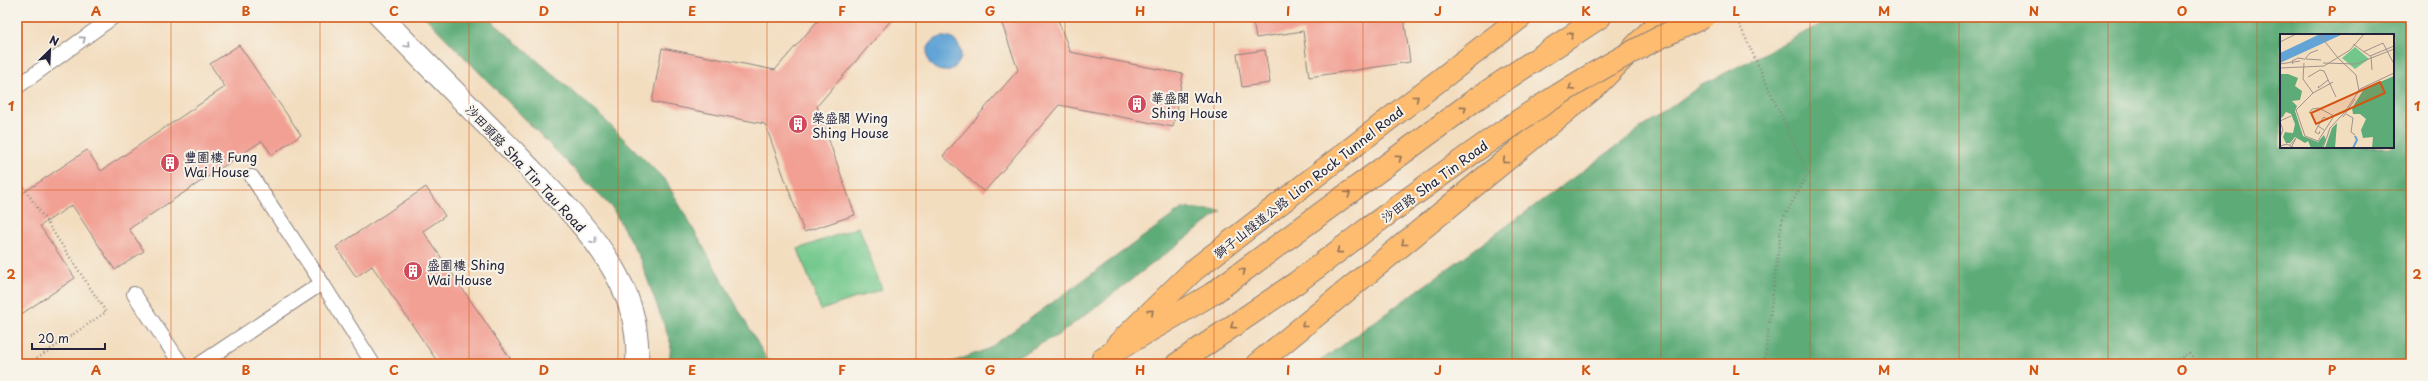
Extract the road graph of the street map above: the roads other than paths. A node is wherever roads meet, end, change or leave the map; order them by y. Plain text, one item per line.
1 (114, 17) edge
2 (381, 17) edge
3 (1521, 17) edge
4 (1600, 17) edge
5 (1664, 17) edge
6 (1704, 17) edge
7 (17, 87) edge
8 (252, 177) dead end
9 (322, 283) junction
10 (134, 294) dead end
11 (181, 364) edge
12 (200, 364) edge
13 (373, 364) edge
14 (637, 364) edge
15 (1177, 364) edge
16 (1257, 364) edge

7 -> 1 lane
2 -> 14 street, 沙田頭路 Sha Tin Tau Road
3 -> 4 main road, 獅子山隧道公路 Lion Rock Tunnel Road
5 -> 16 main road
6 -> 15 main road, 沙田路 Sha Tin Road, bridge
8 - 9 lane
9 - 12 lane
9 - 13 lane
10 - 11 lane

